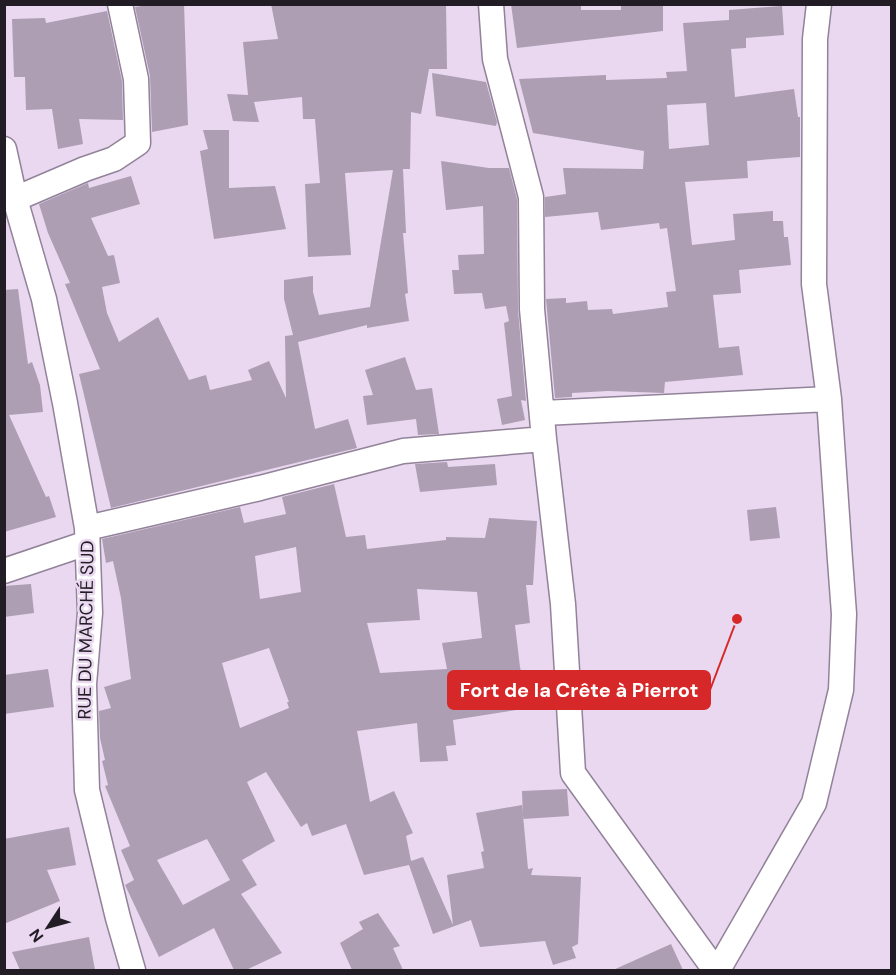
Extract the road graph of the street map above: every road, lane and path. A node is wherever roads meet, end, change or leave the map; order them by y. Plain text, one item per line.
1 (120, 4) edge
2 (491, 4) edge
3 (819, 4) edge
4 (4, 149) edge
5 (15, 199) junction
6 (829, 399) junction
7 (543, 413) junction
8 (544, 439) junction
9 (87, 536) junction
10 (4, 571) edge
11 (133, 970) edge
12 (717, 970) edge

1 - 5 street
2 - 7 street
3 - 6 street
4 - 5 street, RUE DU MARCHÉ SUD
5 - 9 street, RUE DU MARCHÉ SUD
6 - 7 street
6 - 12 street
7 - 8 street
8 - 9 street
8 - 12 street
9 - 10 street
9 - 11 street, RUE DU MARCHÉ SUD

